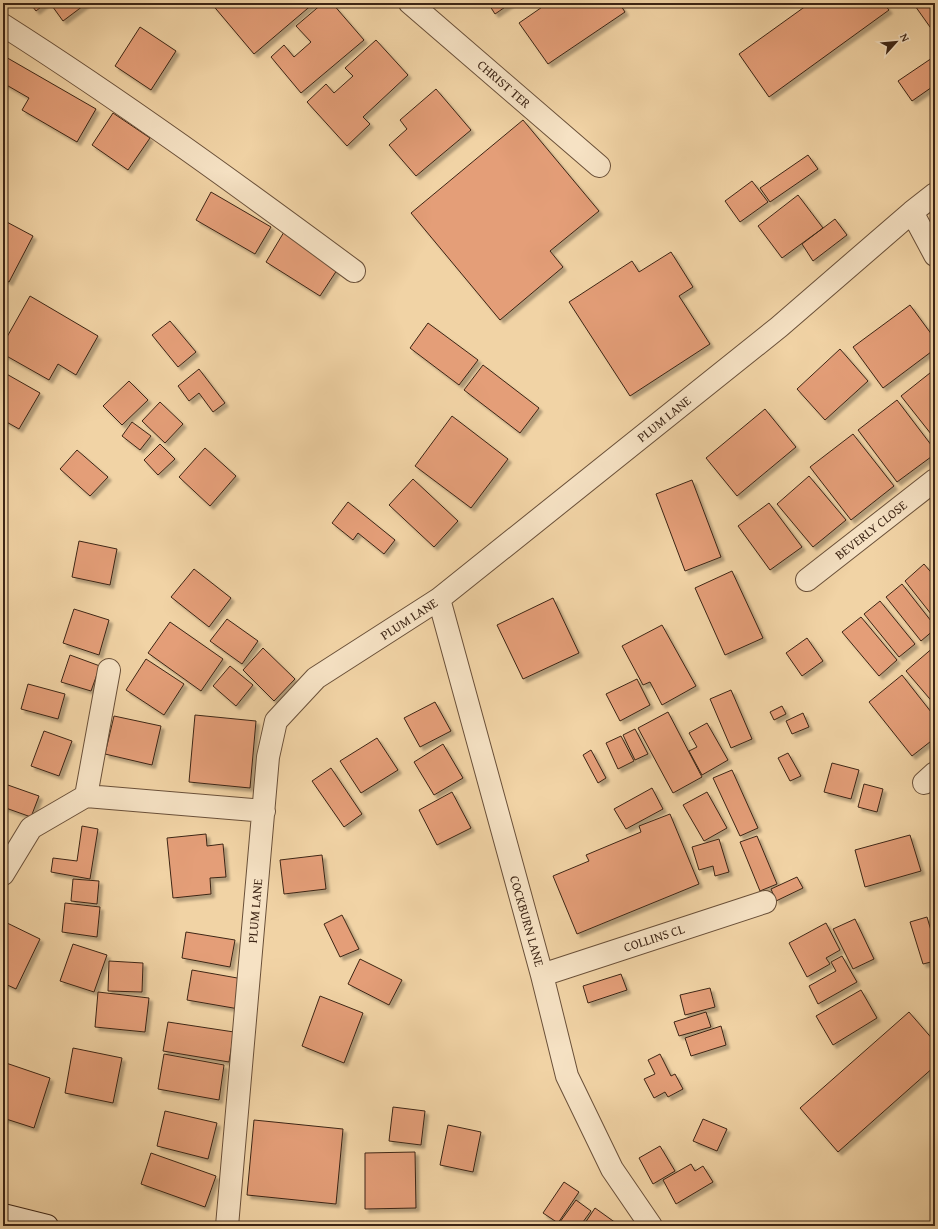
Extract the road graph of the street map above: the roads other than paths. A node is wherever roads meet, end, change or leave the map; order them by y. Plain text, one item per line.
1 (410, 3) edge
2 (3, 26) edge
3 (599, 166) dead end
4 (935, 194) edge
5 (912, 212) junction
6 (935, 255) edge
7 (354, 271) dead end
8 (935, 480) edge
9 (807, 580) dead end
10 (439, 599) junction
11 (108, 670) dead end
12 (86, 796) junction
13 (264, 811) junction
14 (3, 874) edge
15 (765, 902) dead end
16 (542, 975) junction
17 (3, 1215) edge
18 (47, 1226) edge
19 (227, 1226) edge
20 (651, 1226) edge

1 - 3 street, CHRIST TER
2 - 7 street
4 - 5 street, PLUM LANE
5 - 6 street
5 - 10 street, PLUM LANE
8 - 9 street, BEVERLY CLOSE
10 - 13 street, PLUM LANE
10 - 16 street, COCKBURN LANE
11 - 12 street
12 - 13 street
12 - 14 street
13 - 19 street, PLUM LANE
15 - 16 street, COLLINS CL
16 - 20 street, COCKBURN LANE
17 - 18 street

